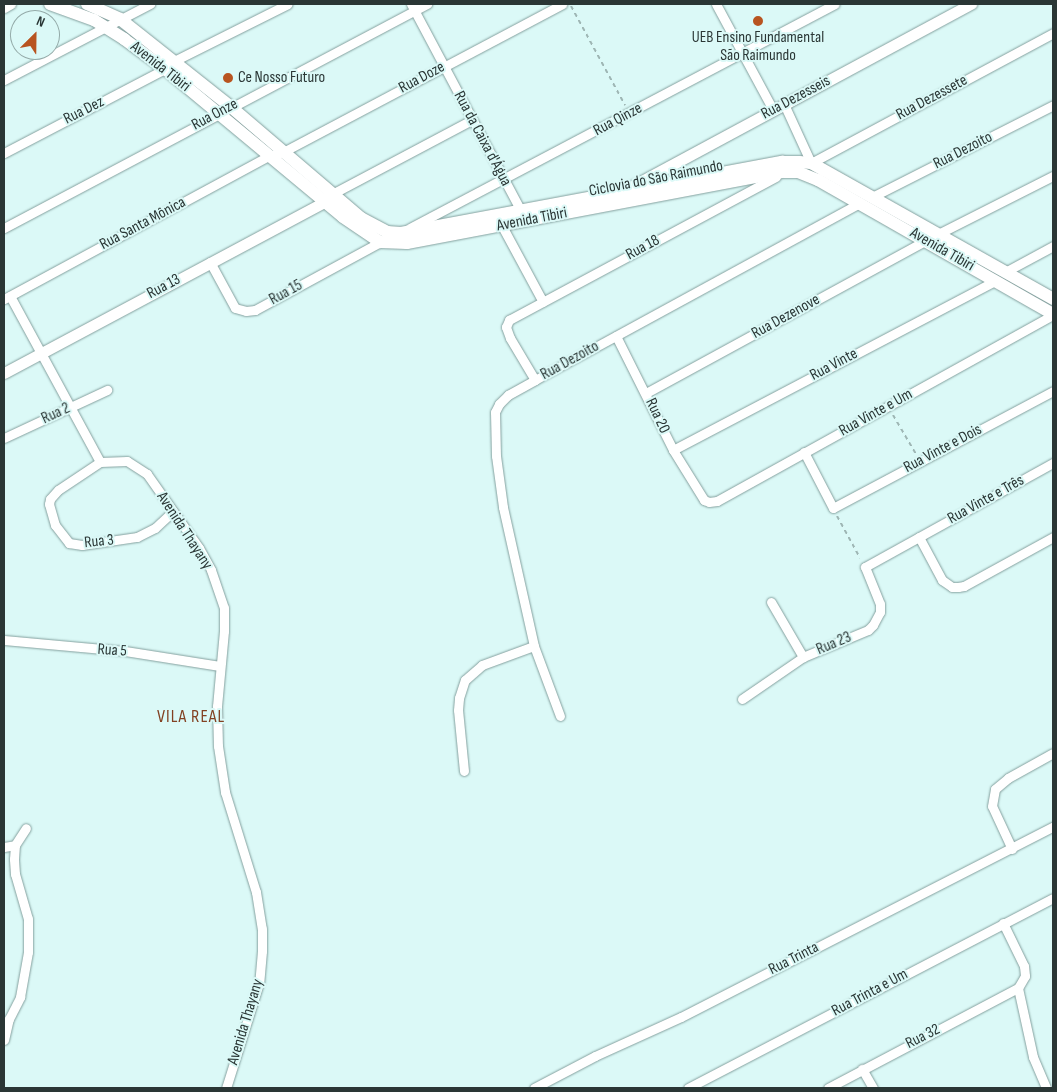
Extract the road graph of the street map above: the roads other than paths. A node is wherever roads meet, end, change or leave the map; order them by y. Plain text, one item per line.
1 (11, 4) edge
2 (50, 4) edge
3 (87, 4) edge
4 (150, 4) edge
5 (288, 4) edge
6 (427, 4) edge
7 (562, 4) edge
8 (716, 4) edge
9 (834, 4) edge
10 (971, 4) edge
11 (412, 7) edge
12 (4, 8) edge
13 (120, 20) junction
14 (106, 27) junction
15 (1053, 33) edge
16 (743, 52) junction
17 (170, 65) junction
18 (444, 67) junction
19 (4, 80) edge
20 (784, 104) junction
21 (1053, 105) edge
22 (230, 107) junction
23 (773, 110) junction
24 (217, 113) junction
25 (472, 120) junction
26 (4, 152) edge
27 (283, 152) junction
28 (269, 156) junction
29 (810, 163) junction
30 (783, 167) junction
31 (1053, 176) edge
32 (504, 180) junction
33 (620, 192) junction
34 (872, 197) junction
35 (328, 198) junction
36 (860, 203) junction
37 (523, 216) junction
38 (502, 226) junction
39 (4, 228) edge
40 (400, 233) junction
41 (938, 234) junction
42 (925, 241) junction
43 (380, 242) junction
44 (1053, 246) edge
45 (210, 262) junction
46 (975, 262) junction
47 (1005, 272) junction
48 (995, 281) junction
49 (7, 298) edge
50 (1053, 299) edge
51 (543, 302) junction
52 (1053, 315) edge
53 (616, 336) junction
54 (40, 354) junction
55 (4, 373) edge
56 (535, 380) junction
57 (107, 390) dead end
58 (1053, 391) edge
59 (646, 393) junction
60 (69, 408) junction
61 (4, 438) edge
62 (673, 450) junction
63 (804, 452) junction
64 (100, 462) junction
65 (1053, 463) edge
66 (700, 495) joint
67 (172, 512) junction
68 (919, 537) junction
69 (1053, 537) edge
70 (771, 602) dead end
71 (4, 640) edge
72 (534, 646) junction
73 (803, 657) junction
74 (220, 666) junction
75 (742, 699) dead end
76 (560, 716) dead end
77 (1053, 754) edge
78 (464, 771) dead end
79 (1053, 827) edge
80 (26, 828) dead end
81 (15, 845) junction
82 (4, 847) edge
83 (1012, 848) junction
84 (1053, 898) edge
85 (1003, 923) junction
86 (1018, 988) junction
87 (4, 1040) edge
88 (862, 1069) junction
89 (226, 1088) edge
90 (534, 1088) edge
91 (688, 1088) edge
92 (828, 1088) edge
93 (873, 1088) edge
94 (1046, 1088) edge

1 - 12 street
2 - 14 main road, Avenida Tibiri
3 - 13 main road, Avenida Tibiri
4 - 13 street
5 - 17 street, Rua Dez
6 - 11 street, Rua Onze
7 - 18 street, Rua Doze
8 - 16 street
9 - 16 street, Rua Qinze
10 - 20 street, Rua Dezesseis
11 - 18 street, Rua da Caixa d'Água
11 - 22 street, Rua Onze
13 - 14 street
13 - 17 main road, Avenida Tibiri
14 - 17 main road, Avenida Tibiri
14 - 19 street
15 - 29 street, Rua Dezessete
16 - 23 street
16 - 32 street, Rua Qinze
17 - 22 main road, Avenida Tibiri
17 - 24 main road, Avenida Tibiri
17 - 26 street, Rua Dez
18 - 25 street, Rua da Caixa d'Água
18 - 27 street, Rua Doze
20 - 23 street, Rua Dezesseis
20 - 29 street
21 - 34 street, Rua Dezoito
22 - 24 street, Rua Onze
22 - 27 main road, Avenida Tibiri
23 - 33 street, Rua Dezesseis
24 - 28 main road, Avenida Tibiri
24 - 39 street, Rua Onze
25 - 32 street, Rua da Caixa d'Água
25 - 35 street, Rua 13
27 - 28 street, Rua Santa Mônica
27 - 35 main road, Avenida Tibiri
28 - 35 main road, Avenida Tibiri
28 - 49 street, Rua Santa Mônica
29 - 30 main road, Avenida Tibiri
29 - 34 main road, Avenida Tibiri
30 - 33 main road, Avenida Tibiri
30 - 36 main road, Avenida Tibiri
30 - 37 main road, Avenida Tibiri
30 - 51 street, Rua 18
31 - 41 street
32 - 37 street, Rua da Caixa d'Água
32 - 40 street, Rua Qinze
33 - 37 main road, Avenida Tibiri
34 - 41 main road, Avenida Tibiri
35 - 40 main road, Avenida Tibiri
35 - 43 main road, Avenida Tibiri
35 - 45 street, Rua 13
36 - 42 main road, Avenida Tibiri
36 - 53 street, Rua Dezoito
37 - 38 main road, Avenida Tibiri
37 - 40 main road, Avenida Tibiri
38 - 43 main road, Avenida Tibiri
38 - 51 street
41 - 46 main road, Avenida Tibiri
42 - 46 main road, Avenida Tibiri
42 - 59 street, Rua Dezenove
43 - 45 street, Rua 15
44 - 47 street
45 - 54 street, Rua 13
46 - 47 main road, Avenida Tibiri
46 - 48 main road, Avenida Tibiri
47 - 50 main road, Avenida Tibiri
48 - 52 main road, Avenida Tibiri
48 - 62 street, Rua Vinte
49 - 54 street
51 - 56 street, Rua 18
52 - 63 street, Rua Vinte e Um
53 - 56 street, Rua Dezoito
53 - 59 street, Rua 20
54 - 55 street, Rua 13
54 - 60 street
56 - 72 street, Rua Dezoito
57 - 60 street, Rua 2
58 - 63 street, Rua Vinte e Dois
59 - 62 street, Rua 20
60 - 61 street, Rua 2
60 - 64 street
62 - 66 street, Rua 20
63 - 66 street, Rua Vinte e Um
64 - 67 street, Avenida Thayany
64 - 67 street, Rua 3
65 - 68 street, Rua Vinte e Três
67 - 74 street, Avenida Thayany
68 - 69 street
68 - 73 street, Rua 23
70 - 73 street
71 - 74 street, Rua 5
72 - 76 street, Rua Dezoito
72 - 78 street
73 - 75 street, Rua 23
74 - 89 street, Avenida Thayany
77 - 83 street
79 - 83 street, Rua Trinta
80 - 81 street
81 - 82 street
81 - 87 street
83 - 90 street, Rua Trinta
84 - 85 street, Rua Trinta e Um
85 - 86 street
85 - 91 street, Rua Trinta e Um
86 - 88 street, Rua 32
86 - 94 street
88 - 92 street, Rua 32
88 - 93 street

